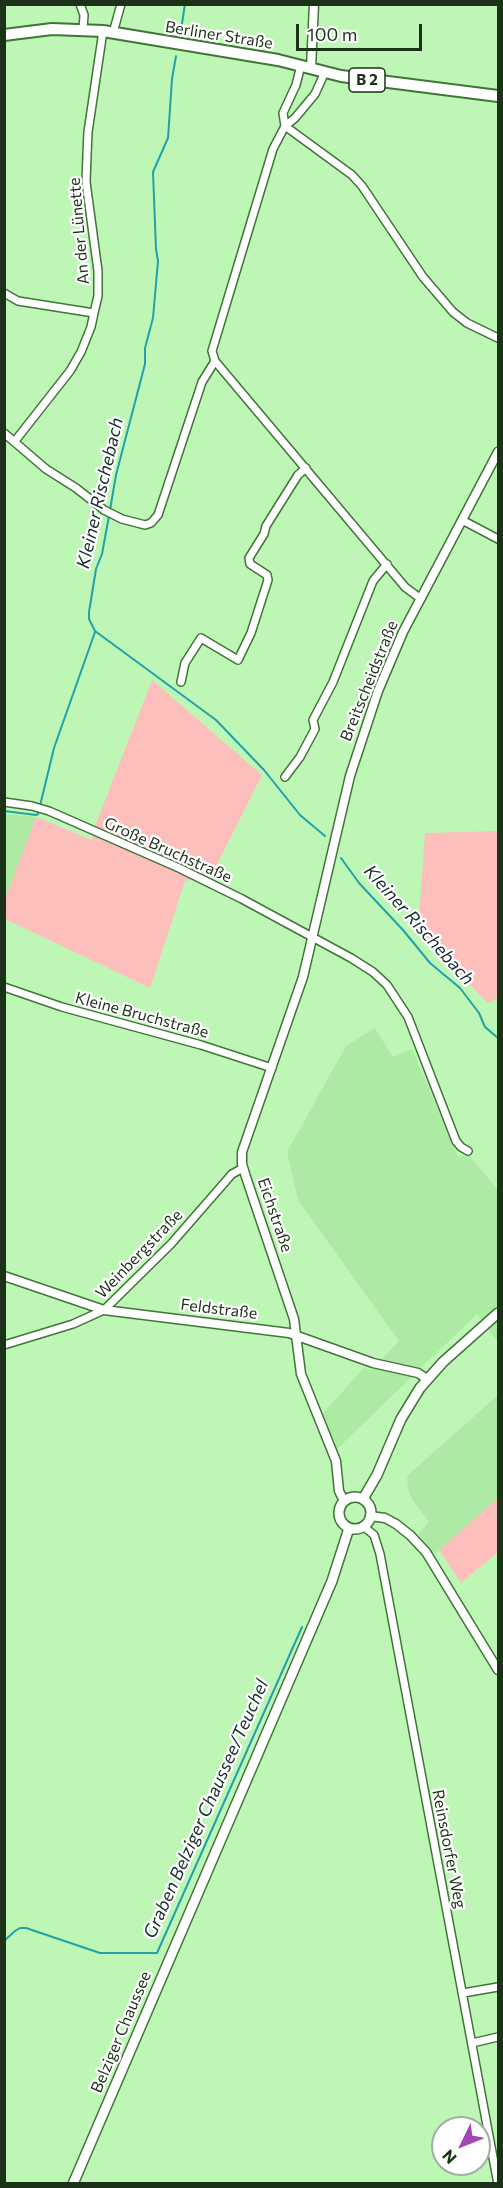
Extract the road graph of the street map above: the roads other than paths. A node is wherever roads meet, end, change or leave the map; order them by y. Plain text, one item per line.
1 (80, 4) edge
2 (121, 4) edge
3 (314, 4) edge
4 (83, 29) junction
5 (108, 32) junction
6 (4, 35) edge
7 (306, 66) junction
8 (325, 72) junction
9 (498, 96) edge
10 (285, 126) junction
11 (4, 294) edge
12 (94, 313) junction
13 (498, 338) edge
14 (215, 361) junction
15 (4, 433) edge
16 (15, 441) junction
17 (498, 452) edge
18 (306, 468) junction
19 (462, 520) junction
20 (498, 539) edge
21 (387, 564) junction
22 (421, 599) junction
23 (181, 682) dead end
24 (285, 777) dead end
25 (4, 802) edge
26 (313, 939) junction
27 (4, 987) edge
28 (272, 1068) junction
29 (468, 1150) dead end
30 (243, 1168) junction
31 (4, 1276) edge
32 (104, 1310) junction
33 (498, 1313) edge
34 (297, 1335) junction
35 (4, 1345) edge
36 (427, 1379) junction
37 (363, 1499) junction
38 (344, 1501) junction
39 (370, 1516) junction
40 (363, 1526) junction
41 (349, 1528) junction
42 (498, 1670) edge
43 (498, 1987) edge
44 (463, 1993) junction
45 (498, 2037) edge
46 (472, 2043) junction
47 (73, 2184) edge
48 (498, 2184) edge

1 - 4 street
2 - 5 street, An der Lünette
3 - 7 street
4 - 5 main road, Berliner Straße / B 2
4 - 6 main road, Berliner Straße / B 2
5 - 7 main road, Berliner Straße / B 2
5 - 12 street, An der Lünette
7 - 8 main road, Berliner Straße / B 2
7 - 10 street
8 - 9 main road, Berliner Straße / B 2
8 - 10 street
10 - 13 street
10 - 14 street
11 - 12 street
12 - 16 street, An der Lünette
14 - 16 street
14 - 18 street
15 - 16 street
17 - 19 street, Breitscheidstraße
18 - 21 street
18 - 23 street
19 - 20 street
19 - 22 street, Breitscheidstraße
21 - 22 street
21 - 24 street
22 - 26 street, Breitscheidstraße
25 - 26 street, Große Bruchstraße
26 - 28 street, Eichstraße
26 - 29 street, Große Bruchstraße
27 - 28 street, Kleine Bruchstraße
28 - 30 street, Eichstraße
30 - 32 street, Weinbergstraße
30 - 34 street, Eichstraße
31 - 32 street, Feldstraße
32 - 34 street, Feldstraße
32 - 35 street, Weinbergstraße
33 - 36 main road
34 - 36 street, Feldstraße
34 - 38 street, Eichstraße
36 - 37 main road
37 - 38 main road
37 - 39 main road
38 - 41 main road
39 - 40 main road
39 - 42 street
40 - 41 main road
40 - 44 street, Reinsdorfer Weg
41 - 47 main road, Belziger Chaussee
43 - 44 street
44 - 46 street, Reinsdorfer Weg
45 - 46 street
46 - 48 street, Reinsdorfer Weg

